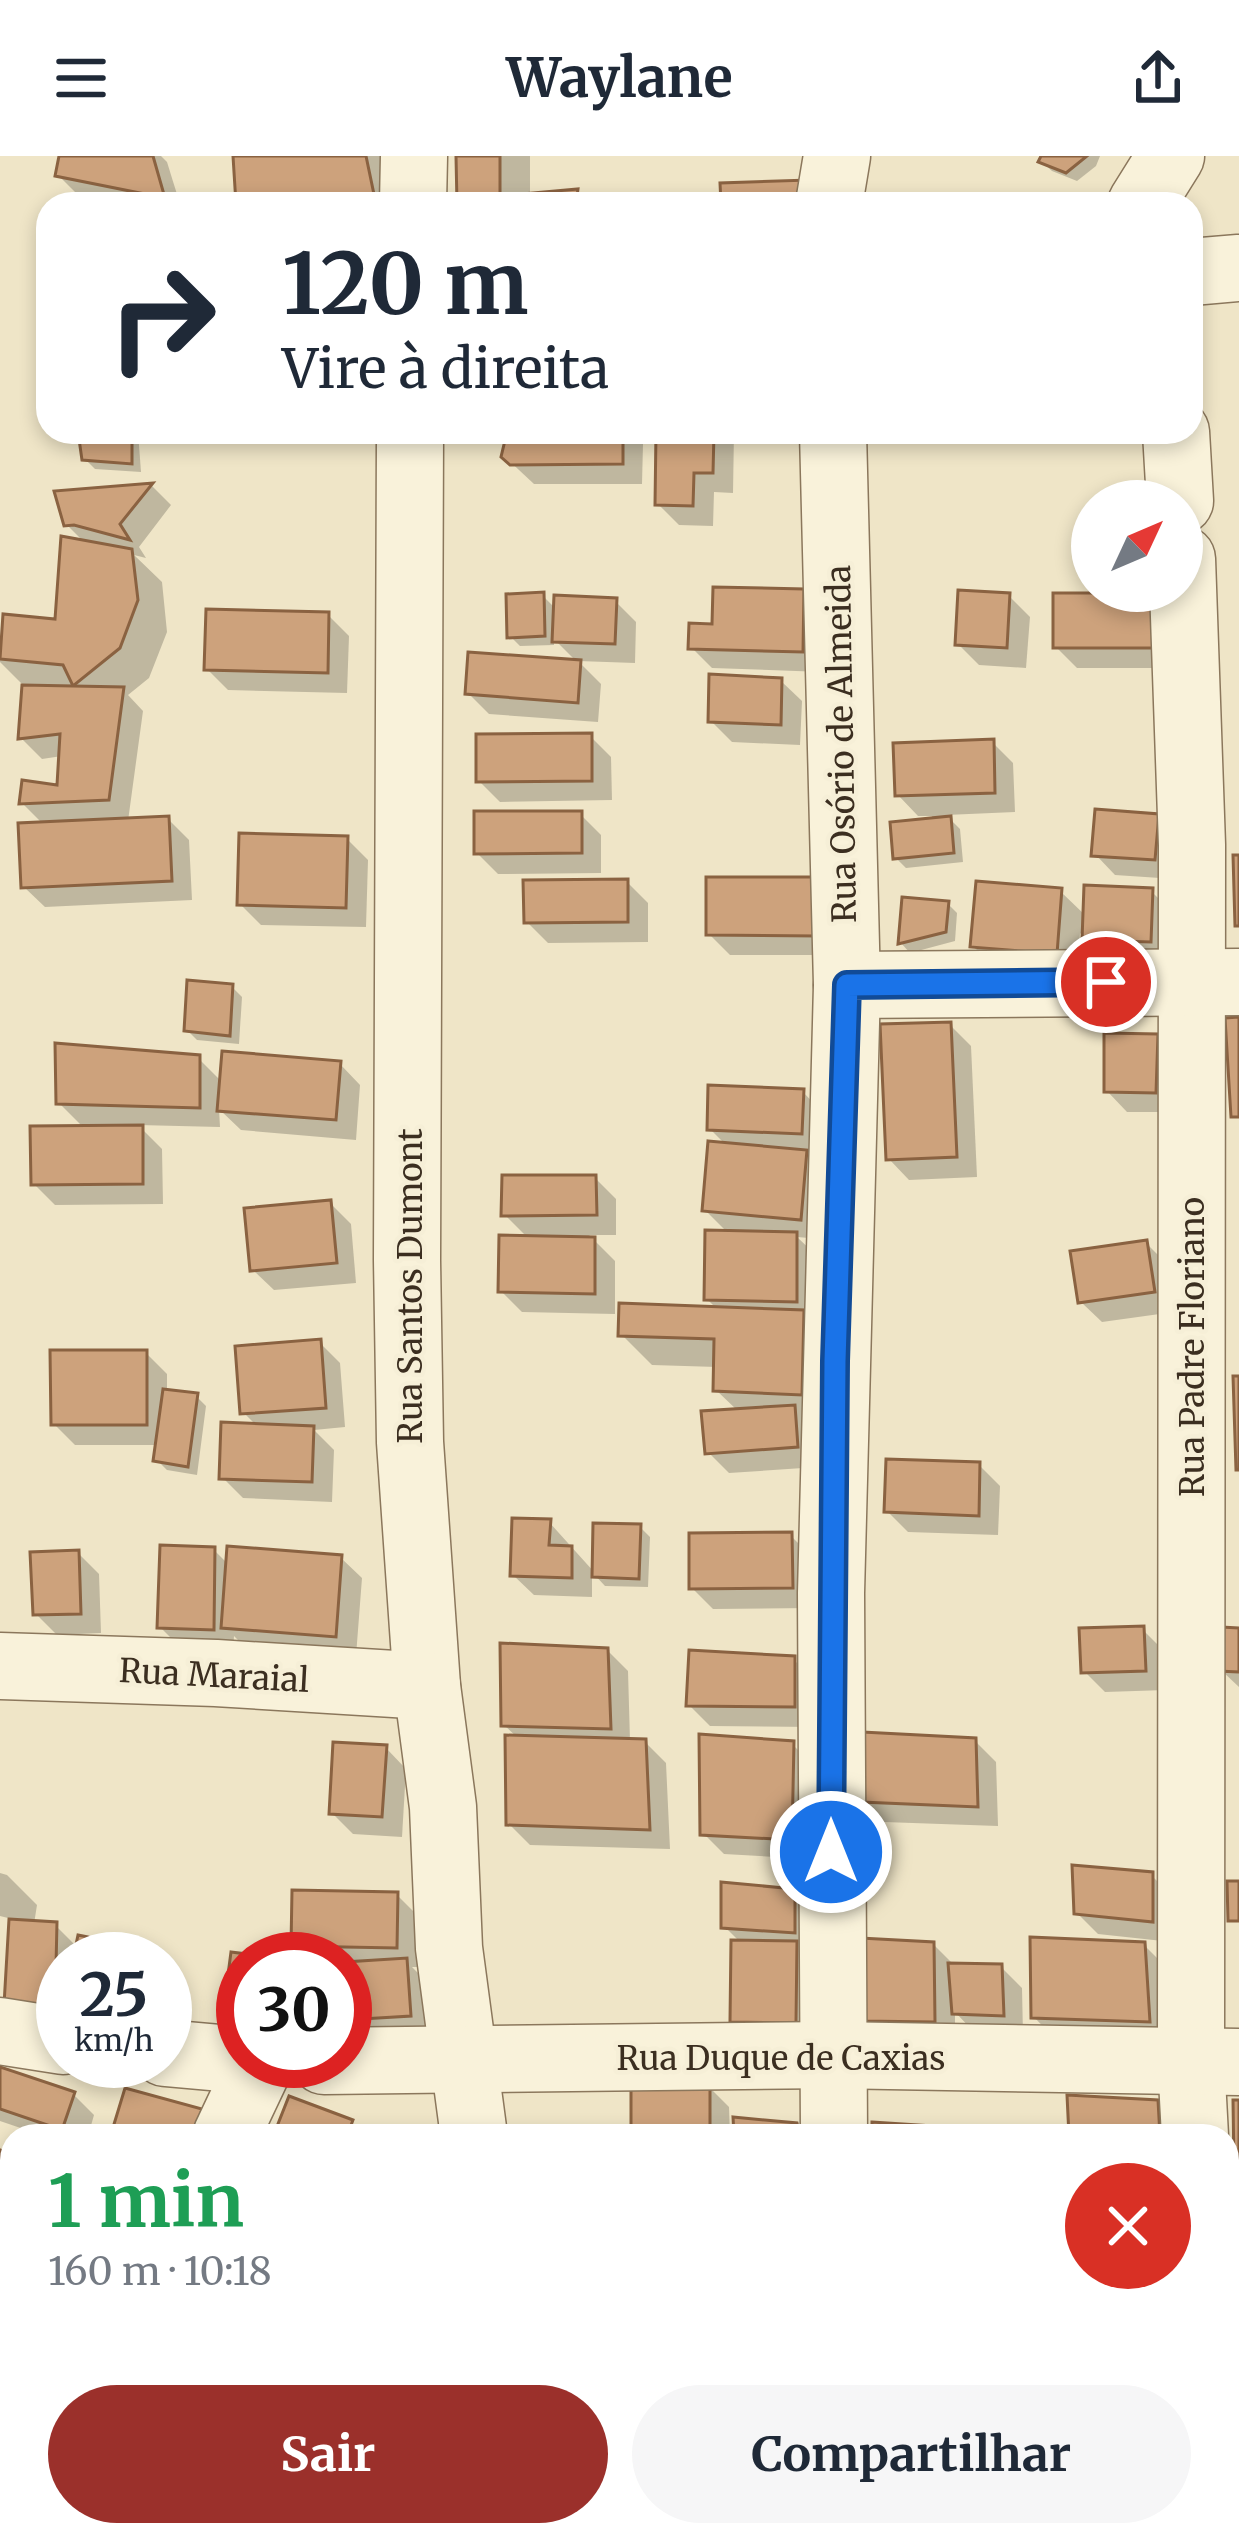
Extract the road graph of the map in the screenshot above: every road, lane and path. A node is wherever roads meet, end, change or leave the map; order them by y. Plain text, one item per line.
1 (414, 156) edge
2 (837, 156) edge
3 (1171, 156) edge
4 (413, 192) edge
5 (832, 192) edge
6 (1148, 192) edge
7 (1239, 268) edge
8 (1203, 271) edge
9 (410, 444) edge
10 (833, 444) edge
11 (1177, 444) edge
12 (1179, 480) edge
13 (1212, 630) edge
14 (1216, 982) edge
15 (847, 985) junction
16 (1215, 1343) edge
17 (0, 1666) edge
18 (428, 1687) junction
19 (1217, 1708) edge
20 (0, 2031) edge
21 (36, 2037) edge
22 (832, 2055) junction
23 (462, 2060) junction
24 (372, 2061) edge
25 (1215, 2061) edge
26 (249, 2088) edge
27 (232, 2124) edge
28 (472, 2124) edge
29 (834, 2124) edge
30 (1198, 2124) edge

1 - 4 street
2 - 5 street
3 - 6 street
7 - 8 street
9 - 18 street, Rua Santos Dumont
10 - 15 street, Rua Osório de Almeida
11 - 12 street
13 - 14 street, Rua Padre Floriano
14 - 15 street
14 - 16 street, Rua Padre Floriano
15 - 22 street, Rua Osório de Almeida
16 - 19 street, Rua Padre Floriano
17 - 18 street, Rua Maraial
18 - 23 street, Rua Santos Dumont
19 - 25 street, Rua Padre Floriano
20 - 21 street
22 - 23 street, Rua Duque de Caxias
22 - 25 street, Rua Duque de Caxias
22 - 29 street, Rua Osório de Almeida
23 - 24 street, Rua Duque de Caxias
23 - 28 street, Rua Santos Dumont
25 - 30 street, Rua Padre Floriano
26 - 27 street

